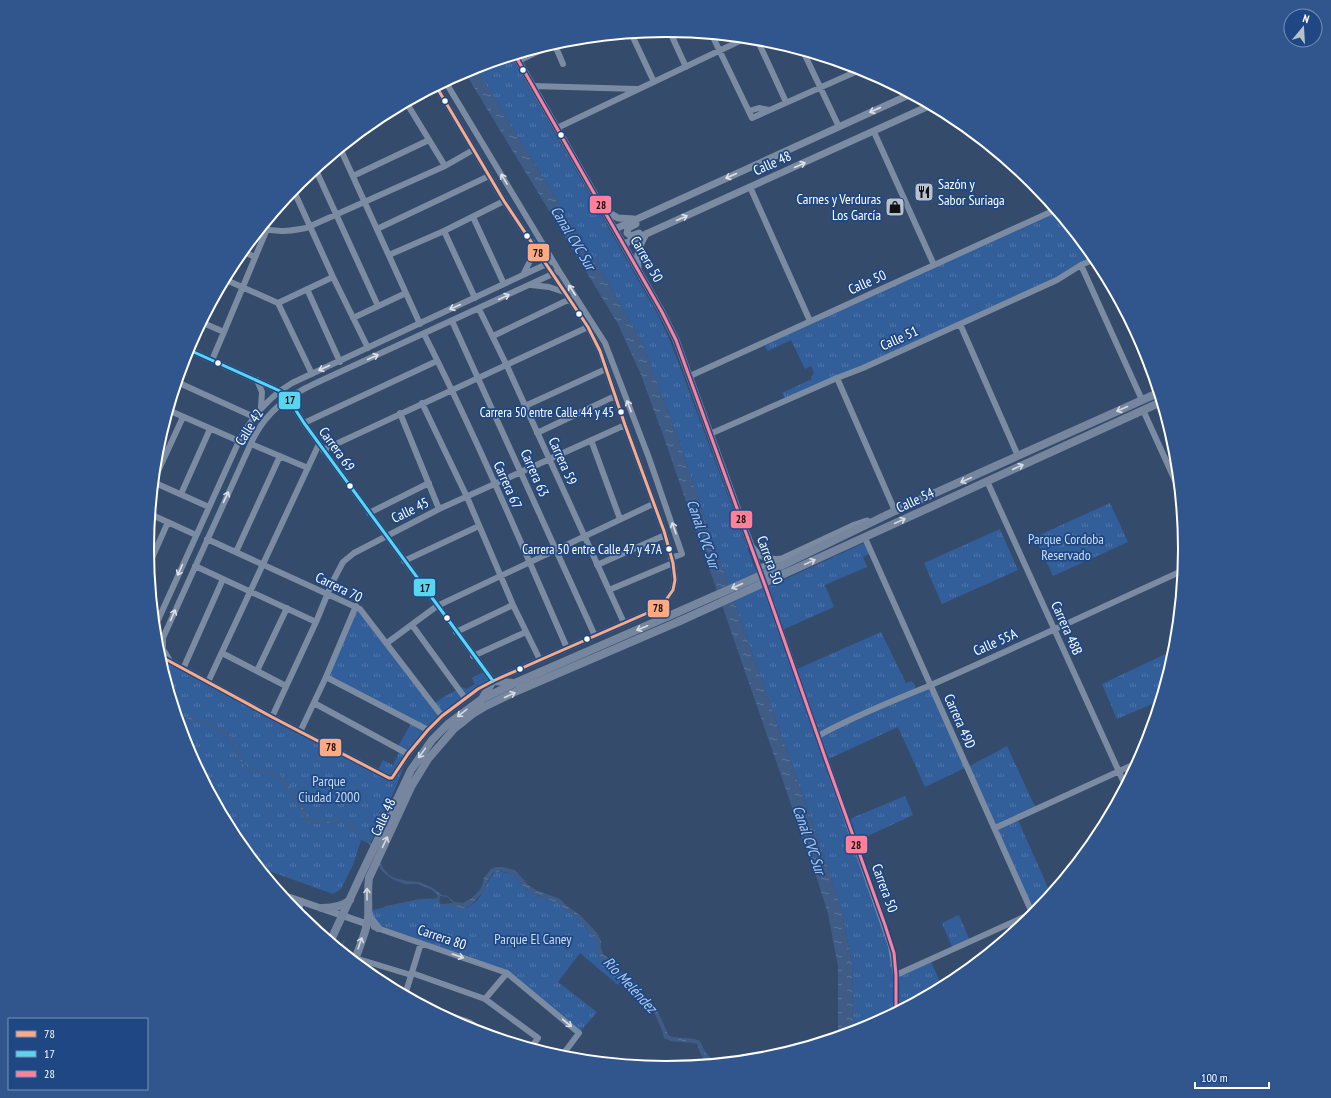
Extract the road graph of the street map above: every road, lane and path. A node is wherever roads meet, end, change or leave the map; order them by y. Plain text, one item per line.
1 (672, 37) edge
2 (633, 38) edge
3 (714, 39) edge
4 (737, 42) edge
5 (760, 46) edge
6 (557, 49) edge
7 (720, 50) junction
8 (806, 56) edge
9 (517, 58) edge
10 (563, 64) dead end
11 (686, 67) junction
12 (851, 72) edge
13 (654, 82) junction
14 (449, 86) edge
15 (533, 86) junction
16 (820, 87) junction
17 (639, 89) junction
18 (438, 90) edge
19 (903, 96) edge
20 (786, 102) junction
21 (409, 107) edge
22 (926, 108) edge
23 (769, 110) junction
24 (749, 111) junction
25 (839, 126) junction
26 (557, 128) junction
27 (874, 132) junction
28 (429, 140) junction
29 (473, 150) junction
30 (342, 153) edge
31 (445, 166) junction
32 (318, 174) edge
33 (353, 176) junction
34 (489, 176) junction
35 (750, 188) junction
36 (295, 195) edge
37 (364, 201) junction
38 (504, 201) junction
39 (603, 208) junction
40 (1051, 212) edge
41 (336, 214) junction
42 (648, 214) junction
43 (473, 217) junction
44 (636, 219) junction
45 (308, 227) junction
46 (266, 228) edge
47 (377, 229) junction
48 (615, 229) junction
49 (654, 230) junction
50 (444, 231) junction
51 (262, 233) edge
52 (646, 234) junction
53 (532, 242) junction
54 (624, 244) junction
55 (248, 254) edge
56 (389, 256) junction
57 (255, 257) junction
58 (553, 261) junction
59 (1089, 262) edge
60 (546, 264) junction
61 (934, 265) junction
62 (1081, 265) junction
63 (539, 267) junction
64 (559, 271) junction
65 (553, 274) junction
66 (640, 274) junction
67 (523, 275) junction
68 (333, 277) junction
69 (545, 278) junction
70 (229, 282) edge
71 (504, 284) junction
72 (529, 285) junction
73 (243, 288) junction
74 (307, 289) junction
75 (406, 293) junction
76 (568, 296) junction
77 (475, 298) junction
78 (278, 303) junction
79 (378, 306) junction
80 (479, 309) junction
81 (353, 318) junction
82 (452, 321) junction
83 (810, 321) junction
84 (206, 324) edge
85 (420, 324) junction
86 (960, 324) junction
87 (588, 327) junction
88 (224, 332) junction
89 (424, 334) junction
90 (493, 336) junction
91 (368, 348) junction
92 (193, 352) edge
93 (212, 360) junction
94 (437, 361) junction
95 (340, 362) junction
96 (507, 366) junction
97 (606, 369) junction
98 (312, 374) junction
99 (690, 376) junction
100 (479, 378) junction
101 (837, 378) junction
102 (257, 380) junction
103 (181, 384) edge
104 (451, 390) junction
105 (280, 391) junction
106 (1153, 395) edge
107 (615, 396) junction
108 (288, 398) junction
109 (1142, 400) junction
110 (422, 403) junction
111 (1156, 404) edge
112 (525, 406) junction
113 (261, 408) junction
114 (1143, 410) junction
115 (172, 412) edge
116 (400, 413) junction
117 (254, 416) junction
118 (183, 417) junction
119 (304, 423) junction
120 (625, 425) junction
121 (210, 429) junction
122 (537, 433) junction
123 (710, 434) junction
124 (591, 440) junction
125 (239, 441) junction
126 (251, 444) junction
127 (321, 447) junction
128 (280, 456) junction
129 (1018, 456) junction
130 (549, 459) junction
131 (160, 466) edge
132 (308, 468) junction
133 (521, 472) junction
134 (1172, 473) edge
135 (988, 481) junction
136 (429, 483) junction
137 (158, 484) edge
138 (495, 484) junction
139 (181, 494) junction
140 (467, 497) junction
141 (653, 504) junction
142 (209, 507) junction
143 (439, 509) junction
144 (895, 511) junction
145 (369, 513) junction
146 (155, 516) edge
147 (620, 519) junction
148 (168, 522) junction
149 (479, 526) junction
150 (196, 535) junction
151 (665, 535) junction
152 (386, 536) junction
153 (584, 536) junction
154 (865, 538) junction
155 (207, 539) junction
156 (752, 546) junction
157 (556, 550) junction
158 (236, 552) junction
159 (154, 553) edge
160 (782, 559) junction
161 (404, 561) junction
162 (672, 561) junction
163 (529, 562) junction
164 (264, 564) junction
165 (597, 565) junction
166 (195, 566) junction
167 (759, 568) junction
168 (1177, 573) edge
169 (774, 574) junction
170 (499, 576) junction
171 (223, 579) junction
172 (609, 590) junction
173 (250, 592) junction
174 (328, 594) junction
175 (513, 605) junction
176 (356, 606) junction
177 (437, 606) junction
178 (286, 608) junction
179 (678, 612) joint
180 (158, 618) edge
181 (680, 621) joint
182 (316, 622) junction
183 (624, 623) junction
184 (412, 625) junction
185 (1054, 628) junction
186 (456, 632) junction
187 (526, 632) junction
188 (163, 636) junction
189 (594, 636) junction
190 (162, 640) edge
191 (388, 643) junction
192 (567, 648) junction
193 (222, 653) junction
194 (473, 656) junction
195 (165, 659) edge
196 (540, 660) junction
197 (172, 663) junction
198 (182, 669) junction
199 (257, 671) junction
200 (326, 676) junction
201 (492, 681) junction
202 (208, 682) junction
203 (515, 683) junction
204 (930, 685) junction
205 (286, 686) junction
206 (465, 698) junction
207 (482, 699) junction
208 (314, 703) junction
209 (442, 716) junction
210 (272, 717) junction
211 (451, 727) junction
212 (428, 730) junction
213 (300, 732) junction
214 (818, 736) junction
215 (408, 754) junction
216 (1129, 767) edge
217 (1119, 772) junction
218 (1123, 780) edge
219 (995, 828) junction
220 (365, 876) junction
221 (290, 897) edge
222 (350, 899) junction
223 (302, 901) junction
224 (300, 907) edge
225 (322, 908) junction
226 (1031, 908) edge
227 (368, 911) junction
228 (343, 916) junction
229 (1016, 922) edge
230 (367, 924) junction
231 (378, 928) junction
232 (332, 937) edge
233 (422, 943) junction
234 (356, 957) edge
235 (364, 962) edge
236 (507, 973) junction
237 (411, 974) junction
238 (896, 975) junction
239 (406, 990) edge
240 (485, 999) junction
241 (896, 1006) edge
242 (534, 1044) edge
243 (566, 1051) edge

1 - 11 street
2 - 13 street
3 - 7 street
4 - 7 street
5 - 20 street
6 - 10 street
7 - 11 street
7 - 24 street
8 - 16 street
9 - 15 street, Carrera 50
11 - 13 street
12 - 16 street
13 - 17 street
58 -> 14 street
15 - 17 street
15 - 26 street, Carrera 50
16 - 20 street
16 - 25 street
17 - 26 street
18 - 29 street
19 -> 25 street, Calle 48
20 - 23 street
21 - 28 street
22 - 27 street, Calle 48
23 - 24 street
23 - 24 street
25 -> 42 street, Calle 48
26 - 39 street, Carrera 50
35 -> 27 street, Calle 48
27 - 61 street
28 - 31 street
28 - 33 street
29 - 31 street
29 - 34 street
30 - 33 street
31 - 37 street
32 - 41 street
33 - 37 street
34 - 38 street
34 - 47 street
49 -> 35 street, Calle 48
35 - 83 street
36 - 45 street
37 - 41 street
37 - 47 street
38 - 43 street
38 - 53 street
39 - 44 street
39 - 48 street, Carrera 50
40 - 61 street, Calle 50
41 - 45 street
41 - 79 street
42 - 44 street, Calle 48
42 - 49 street
43 - 50 street
43 - 71 street
44 - 48 street, Calle 48
45 - 46 street
45 - 68 street
47 - 56 street
48 - 54 street, Carrera 50
49 - 52 street, Calle 48
50 - 56 street
50 - 77 street
51 - 57 street
52 - 54 street, Calle 48
52 - 66 street
53 - 60 street
53 - 67 street
54 - 66 street, Carrera 50
55 - 57 street
56 - 75 street
57 - 73 street
58 - 60 street, Calle 42
58 - 64 street
59 - 62 street, Calle 51
60 - 63 street, Calle 42
60 - 65 street
61 - 83 street, Calle 50
62 - 86 street, Calle 51
62 - 109 street
63 - 67 street, Calle 42
63 - 69 street
64 - 65 street, Calle 42
162 -> 64 street
65 - 69 street, Calle 42
65 - 76 street
66 - 99 street, Carrera 50
67 - 71 street, Calle 42
68 - 74 street
68 - 81 street
69 - 72 street, Calle 42
70 - 73 street
71 - 77 street, Calle 42
72 - 76 street
80 -> 72 street, Calle 42
73 - 78 street
73 - 88 street
74 - 78 street
74 - 95 street
75 - 79 street
75 - 85 street
76 - 87 street
76 - 90 street
77 -> 85 street, Calle 42
78 - 98 street
79 - 81 street
80 - 82 street, Calle 42
80 - 90 street, Carrera 59
81 - 91 street
82 - 89 street, Calle 42
82 - 100 street, Carrera 63
83 - 99 street, Calle 50
84 - 88 street
85 - 91 street, Calle 42
86 - 101 street, Calle 51
86 - 129 street
87 - 96 street
87 - 97 street
88 - 93 street
89 - 94 street, Carrera 67
108 -> 89 street, Calle 42
90 - 96 street, Carrera 59
91 - 95 street, Calle 42
92 - 93 street, Carrera 69
93 - 102 street, Carrera 69
94 - 104 street, Carrera 67
94 - 119 street
95 -> 98 street, Calle 42
96 - 100 street
96 - 112 street, Carrera 59
97 - 107 street
97 - 112 street
98 - 105 street, Calle 42
99 - 123 street, Carrera 50
100 - 104 street
100 - 133 street, Carrera 63
101 - 123 street, Calle 51
101 - 144 street
102 - 105 street, Carrera 69
102 - 113 street
103 - 117 street
104 - 110 street
104 - 138 street, Carrera 67
105 - 108 street, Carrera 69
105 - 113 street, Calle 42
106 - 109 main road, Calle 54
107 - 120 street
107 - 122 street
108 - 119 street, Carrera 69
108 - 126 street, Calle 42
109 -> 129 main road, Calle 54
110 - 116 street
110 - 140 street
111 - 114 main road, Calle 54
112 - 122 street, Carrera 59
113 - 117 street, Calle 42
114 - 134 street
135 -> 114 main road, Calle 54
115 - 118 street
116 - 127 street
116 - 136 street
117 - 125 street, Calle 42
118 - 121 street
118 - 131 street
119 - 127 street, Carrera 69
120 - 124 street, Calle 45
120 - 141 street
121 - 125 street
121 - 139 street
122 - 130 street, Carrera 59
123 - 156 street, Carrera 50
124 - 130 street, Calle 45
124 - 147 street
125 - 142 street, Calle 42
126 - 128 street
155 -> 126 street, Calle 42
127 - 132 street
127 - 145 street, Carrera 69
128 - 132 street
128 - 158 street
129 -> 144 main road, Calle 54
130 - 133 street, Calle 45
130 - 153 street, Carrera 59
132 - 164 street
133 - 138 street, Calle 45
133 - 157 street, Carrera 63
154 -> 135 main road, Calle 54
135 - 185 street, Carrera 48B
136 - 143 street
136 - 145 street
137 - 139 street
138 - 140 street, Calle 45
138 - 163 street, Carrera 67
139 - 142 street
140 - 143 street, Calle 45
140 - 149 street
141 - 147 street
141 - 151 street
142 - 150 street, Calle 42
143 - 152 street, Calle 45
144 - 160 street, Calle 54
144 - 169 main road, Calle 54
145 - 152 street, Carrera 69
146 - 148 street
147 - 153 street
148 - 150 street
148 - 159 street
149 - 161 street
149 - 170 street
150 -> 180 street, Calle 42
151 - 162 street
151 - 165 street
152 - 161 street, Carrera 69
152 - 174 street, Calle 45
153 - 157 street
153 - 165 street, Carrera 59
169 -> 154 main road, Calle 54
154 - 204 street, Carrera 49D
155 - 158 street, Carrera 70
155 - 166 street, Calle 42
156 - 160 street
156 - 167 street, Carrera 50
157 - 163 street
157 - 189 street, Carrera 63
158 - 164 street, Carrera 70
160 - 167 street, Calle 54
161 - 177 street, Carrera 69
162 - 172 street
162 - 183 street
163 - 170 street
163 - 192 street, Carrera 67
164 - 173 street
164 - 174 street, Carrera 70
165 - 172 street, Carrera 59
166 - 171 street
188 -> 166 street, Calle 42
167 - 214 street, Carrera 50
168 - 185 street, Calle 55A
169 -> 179 main road, Calle 54, bridge
169 - 181 main road, Calle 54, bridge
170 - 175 street
170 - 177 street
171 - 173 street
171 - 198 street
172 - 183 street, Carrera 59
173 - 178 street
173 - 193 street
174 - 176 street, Carrera 70
174 - 182 street, Calle 45
175 - 186 street
175 - 187 street
176 - 191 street, Carrera 70
176 - 200 street
177 - 184 street
177 - 186 street, Carrera 69
178 - 182 street
178 - 199 street
179 -> 203 main road, Calle 48
211 -> 181 main road, Calle 48
182 - 205 street, Calle 45
183 - 189 street
184 - 191 street
184 - 206 street
185 - 204 street, Calle 55A
185 - 217 street, Carrera 48B
186 - 194 street, Carrera 69
187 - 194 street
187 - 196 street
188 - 190 street, Calle 42
188 - 197 street
189 - 192 street
191 - 209 street, Carrera 70
192 - 196 street
193 - 199 street
193 - 202 street
194 - 201 street, Carrera 69
195 - 197 street
196 - 201 street
197 - 198 street
198 - 202 street
199 - 205 street
200 - 208 street
200 - 212 street
201 - 203 main road
201 - 206 street
201 - 207 main road
202 - 210 street
203 - 207 main road, Calle 48
204 - 214 street, Calle 55A
204 - 219 street, Carrera 49D
205 - 210 street, Calle 45
206 - 209 street
207 -> 211 main road, Calle 48
208 - 213 street
208 - 215 street
209 - 212 street
210 - 213 street
211 - 220 main road, Calle 48
212 - 215 street
213 - 215 street
214 - 238 street, Carrera 50
216 - 217 street
217 - 218 street, Carrera 48B
217 - 219 street
219 - 226 street, Carrera 49D
220 - 222 main road, Calle 48
227 -> 220 main road, Calle 48
221 - 223 street, Carrera 80
222 - 225 main road
222 - 228 main road, Calle 48
223 - 224 street
223 - 225 street, Carrera 80
225 - 228 street, Carrera 80
227 - 230 main road, Calle 48
227 - 231 main road
228 - 230 street, Carrera 80
228 - 232 main road, Calle 48
229 - 238 street
230 - 231 street, Carrera 80
234 -> 230 main road, Calle 48
231 - 233 street, Carrera 80
233 -> 236 street, Carrera 80
233 - 237 street
235 - 237 street
236 - 240 street
236 -> 243 street, Carrera 80
237 - 239 street
237 - 240 street
238 - 241 street, Carrera 50
240 - 242 street

